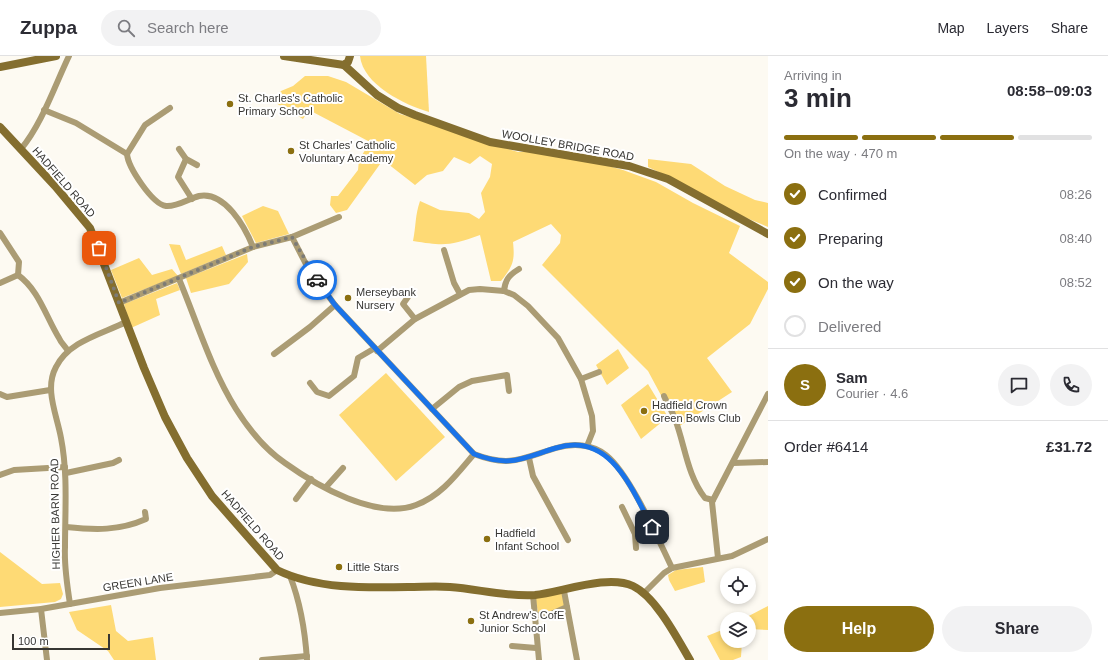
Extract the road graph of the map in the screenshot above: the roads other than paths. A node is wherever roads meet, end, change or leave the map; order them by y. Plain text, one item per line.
1 (56, 56) edge
2 (68, 56) edge
3 (284, 56) edge
4 (328, 56) edge
5 (335, 56) edge
6 (317, 60) junction
7 (346, 61) edge
8 (0, 67) edge
9 (170, 108) dead end
10 (44, 110) junction
11 (0, 127) edge
12 (21, 149) junction
13 (179, 149) dead end
14 (127, 154) junction
15 (186, 159) junction
16 (197, 165) dead end
17 (192, 199) junction
18 (338, 217) dead end
19 (0, 233) edge
20 (768, 234) edge
21 (292, 237) junction
22 (253, 247) junction
23 (444, 250) dead end
24 (518, 269) dead end
25 (18, 275) junction
26 (179, 278) junction
27 (0, 283) edge
28 (504, 291) junction
29 (460, 294) junction
30 (408, 297) dead end
31 (119, 303) junction
32 (335, 305) junction
33 (415, 318) junction
34 (126, 322) junction
35 (376, 349) junction
36 (68, 351) junction
37 (274, 354) dead end
38 (599, 372) dead end
39 (581, 379) junction
40 (310, 383) dead end
41 (50, 390) junction
42 (509, 390) dead end
43 (0, 394) edge
44 (768, 394) edge
45 (664, 396) dead end
46 (432, 409) junction
47 (588, 446) junction
48 (474, 454) junction
49 (529, 458) junction
50 (119, 460) dead end
51 (768, 462) edge
52 (733, 463) junction
53 (343, 468) dead end
54 (65, 470) junction
55 (0, 475) edge
56 (311, 479) junction
57 (326, 487) junction
58 (296, 499) dead end
59 (712, 501) junction
60 (622, 507) dead end
61 (145, 512) dead end
62 (66, 527) junction
63 (652, 527) junction
64 (635, 534) junction
65 (568, 540) dead end
66 (768, 540) edge
67 (636, 548) dead end
68 (718, 558) junction
69 (672, 568) junction
70 (277, 570) junction
71 (290, 576) junction
72 (564, 591) junction
73 (644, 593) junction
74 (533, 595) junction
75 (70, 604) junction
76 (567, 607) junction
77 (41, 609) junction
78 (0, 613) edge
79 (536, 615) junction
80 (512, 646) dead end
81 (536, 648) junction
82 (307, 658) edge
83 (47, 660) edge
84 (262, 660) edge
85 (539, 660) edge
86 (577, 660) edge
87 (690, 660) edge

1 - 8 street
2 - 10 street
3 - 6 street
4 - 6 street
5 - 7 street, WOOLLEY BRIDGE ROAD
6 - 7 street
7 - 20 street, WOOLLEY BRIDGE ROAD
9 - 14 street
10 - 12 street
10 - 14 street
11 - 12 street, HADFIELD ROAD
12 - 31 street, HADFIELD ROAD
13 - 15 street
14 - 17 street
15 - 16 street
15 - 17 street
17 - 22 street
18 - 21 street
19 - 25 street
21 - 22 street
21 - 32 street
22 - 26 street
23 - 29 street
24 - 28 street
25 - 27 street
25 - 36 street
26 - 31 street
26 - 56 street
28 - 29 street
28 - 39 street
29 - 33 street
30 - 33 street
31 - 34 street, HADFIELD ROAD
32 - 35 street
32 - 37 street
33 - 35 street
34 - 36 street, HIGHER BARN ROAD
34 - 70 street, HADFIELD ROAD
35 - 40 street
35 - 46 street
36 - 41 street, HIGHER BARN ROAD
38 - 39 street
39 - 47 street
41 - 43 street
41 - 54 street, HIGHER BARN ROAD
42 - 46 street
44 - 52 street
45 - 59 street
46 - 48 street
47 - 49 street
47 - 63 street
48 - 49 street
48 - 57 street
49 - 65 street
50 - 54 street
51 - 52 street
52 - 59 street
53 - 57 street
54 - 55 street
54 - 62 street, HIGHER BARN ROAD
56 - 57 street
56 - 58 street
59 - 68 street
60 - 64 street
61 - 62 street
62 - 75 street, HIGHER BARN ROAD
63 - 64 street
63 - 69 street
64 - 67 street
66 - 68 street
68 - 69 street
69 - 73 street
70 - 71 street, HADFIELD ROAD
70 - 75 street, GREEN LANE
71 - 74 street, HADFIELD ROAD
71 - 82 street
72 - 73 street, HADFIELD ROAD
72 - 74 street, HADFIELD ROAD
72 - 76 street
73 - 87 street, HADFIELD ROAD
74 - 79 street
75 - 77 street, GREEN LANE
76 - 79 street
76 - 86 street
77 - 78 street, GREEN LANE
77 - 83 street
79 - 81 street
80 - 81 street
81 - 85 street
82 - 84 street

